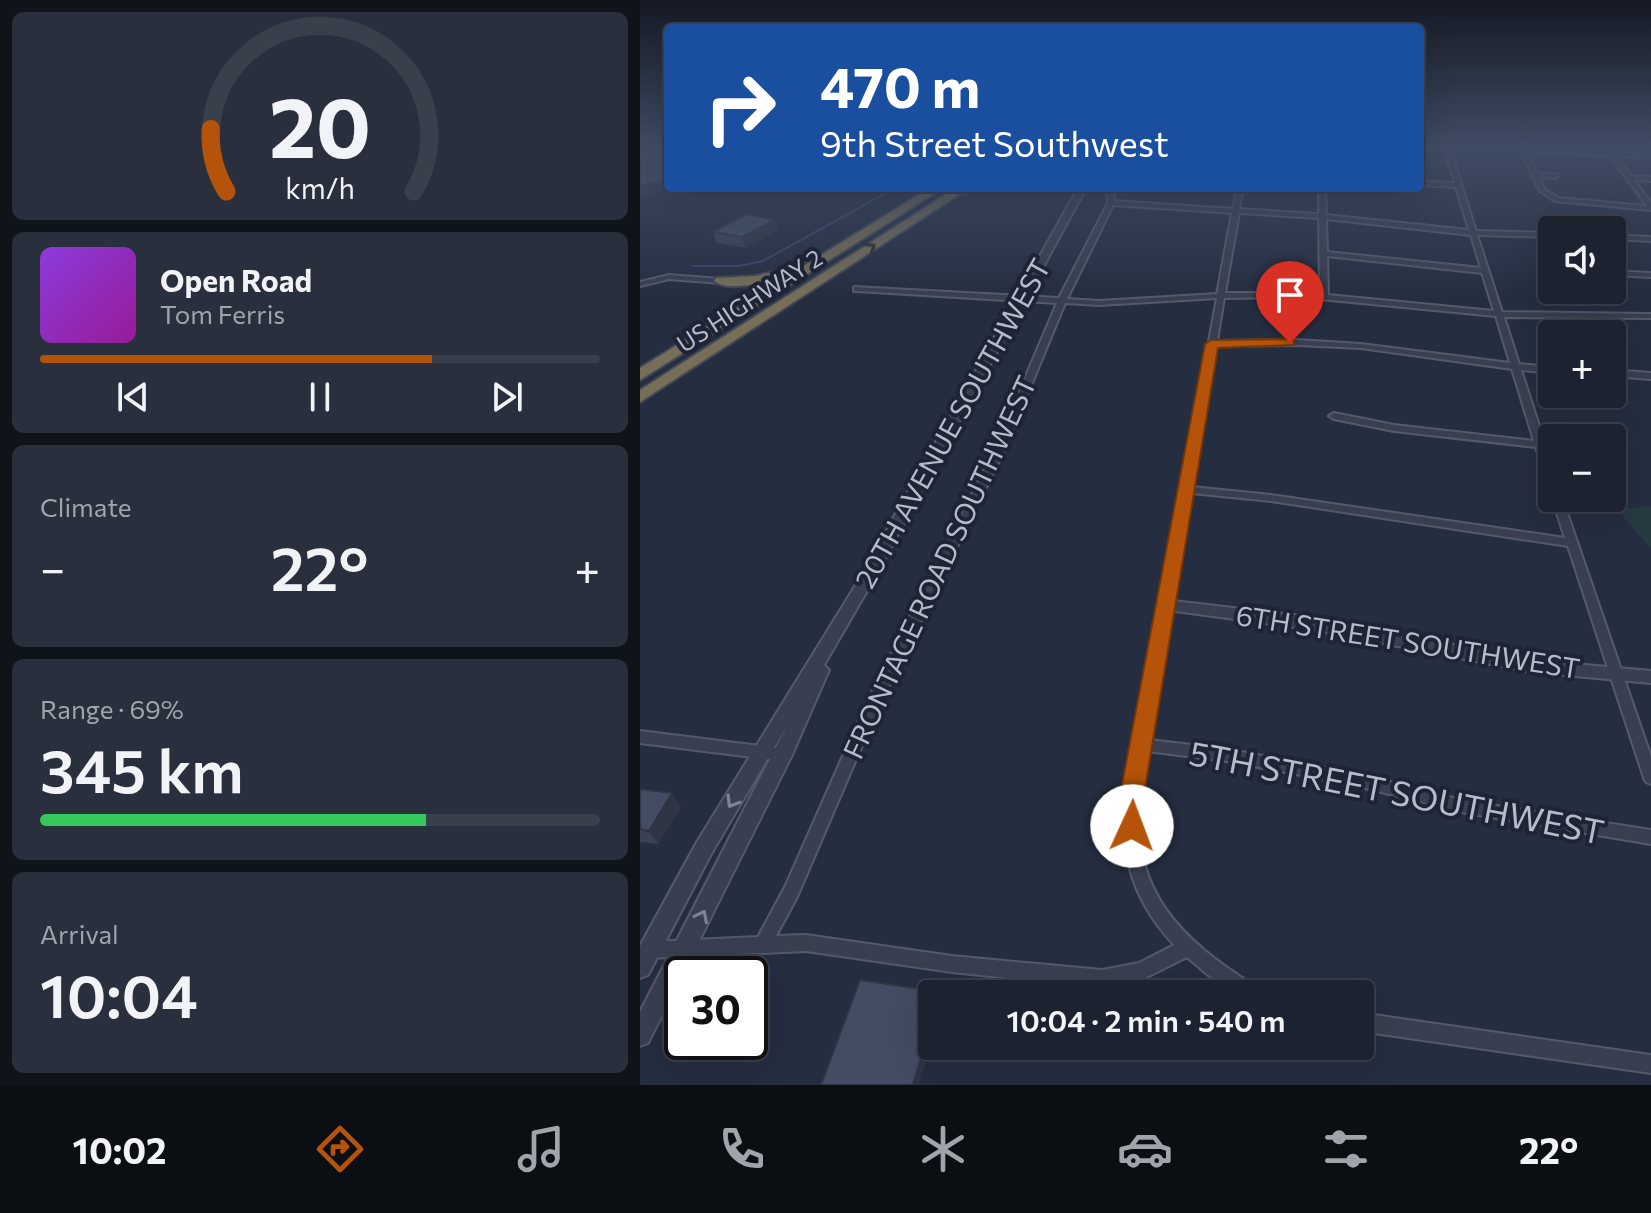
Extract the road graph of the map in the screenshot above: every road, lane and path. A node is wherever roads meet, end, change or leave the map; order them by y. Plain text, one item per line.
1 (924, 197) edge
2 (951, 197) edge
3 (1077, 197) edge
4 (1111, 197) edge
5 (1238, 197) edge
6 (1322, 197) edge
7 (1462, 197) edge
8 (1552, 197) edge
9 (1557, 200) junction
10 (1111, 203) junction
11 (1549, 203) dead end
12 (1651, 207) edge
13 (1235, 210) junction
14 (1396, 212) dead end
15 (1322, 217) junction
16 (1399, 226) junction
17 (1474, 233) junction
18 (1538, 235) edge
19 (1626, 238) edge
20 (1651, 239) edge
21 (1323, 254) junction
22 (831, 256) junction
23 (1486, 271) junction
24 (1626, 274) edge
25 (1651, 275) edge
26 (721, 281) junction
27 (640, 284) edge
28 (857, 289) dead end
29 (1220, 295) junction
30 (1324, 297) junction
31 (1019, 300) junction
32 (1062, 301) junction
33 (1498, 314) junction
34 (1651, 316) edge
35 (690, 343) junction
36 (1211, 344) junction
37 (1514, 367) junction
38 (1538, 369) edge
39 (1626, 374) edge
40 (640, 375) edge
41 (1651, 376) edge
42 (640, 397) edge
43 (1334, 416) dead end
44 (1538, 441) edge
45 (1538, 444) edge
46 (1185, 489) junction
47 (1562, 512) edge
48 (1572, 543) junction
49 (1165, 605) junction
50 (845, 616) junction
51 (1616, 674) junction
52 (1651, 677) edge
53 (640, 737) edge
54 (1142, 745) junction
55 (762, 753) junction
56 (783, 755) junction
57 (1651, 778) edge
58 (1651, 837) edge
59 (762, 946) junction
60 (685, 947) junction
61 (1187, 948) junction
62 (645, 958) edge
63 (1230, 980) edge
64 (1374, 1024) edge
65 (640, 1035) edge
66 (1651, 1064) edge

1 - 22 highway, US HIGHWAY 2
42 -> 2 highway, US HIGHWAY 2
3 - 31 street, 20TH AVENUE SOUTHWEST
4 - 10 street
5 - 13 street
6 - 15 street
7 - 17 street
8 - 9 street
9 - 11 street
9 - 12 street
10 - 13 street
10 - 32 street, FRONTAGE ROAD SOUTHWEST
13 - 15 street
13 - 29 street
14 - 16 street
15 - 16 street
15 - 21 street
16 - 17 street
17 - 18 street
17 - 23 street
19 - 20 street
21 - 23 street
21 - 30 street
22 - 26 highway
22 - 35 highway, US HIGHWAY 2
23 - 33 street
24 - 25 street
26 - 27 street
26 - 35 highway
28 - 31 street
29 - 30 street
29 - 32 street
29 - 36 street
30 - 33 street
31 - 32 street
31 - 50 street, 20TH AVENUE SOUTHWEST
32 - 59 street, FRONTAGE ROAD SOUTHWEST
33 - 34 street
33 - 37 street
35 - 40 highway, US HIGHWAY 2
36 - 37 street
36 - 46 street
37 - 38 street
37 - 44 street
39 - 41 street
43 - 45 street
46 - 48 street
46 - 49 street
47 - 48 street
48 - 51 street
49 - 51 street, 6TH STREET SOUTHWEST
49 - 54 street
50 - 55 street, 20TH AVENUE SOUTHWEST
50 - 56 street, 20TH AVENUE SOUTHWEST
51 - 52 street, 6TH STREET SOUTHWEST
51 - 57 street
53 - 55 street
54 - 58 street, 5TH STREET SOUTHWEST
54 - 61 street
55 - 56 street
55 -> 62 street, 20TH AVENUE SOUTHWEST
60 -> 56 street, 20TH AVENUE SOUTHWEST
59 - 60 street
59 - 61 street
60 - 62 street, 20TH AVENUE SOUTHWEST
60 - 65 street, 20TH AVENUE SOUTHWEST
61 - 63 street
64 - 66 street

